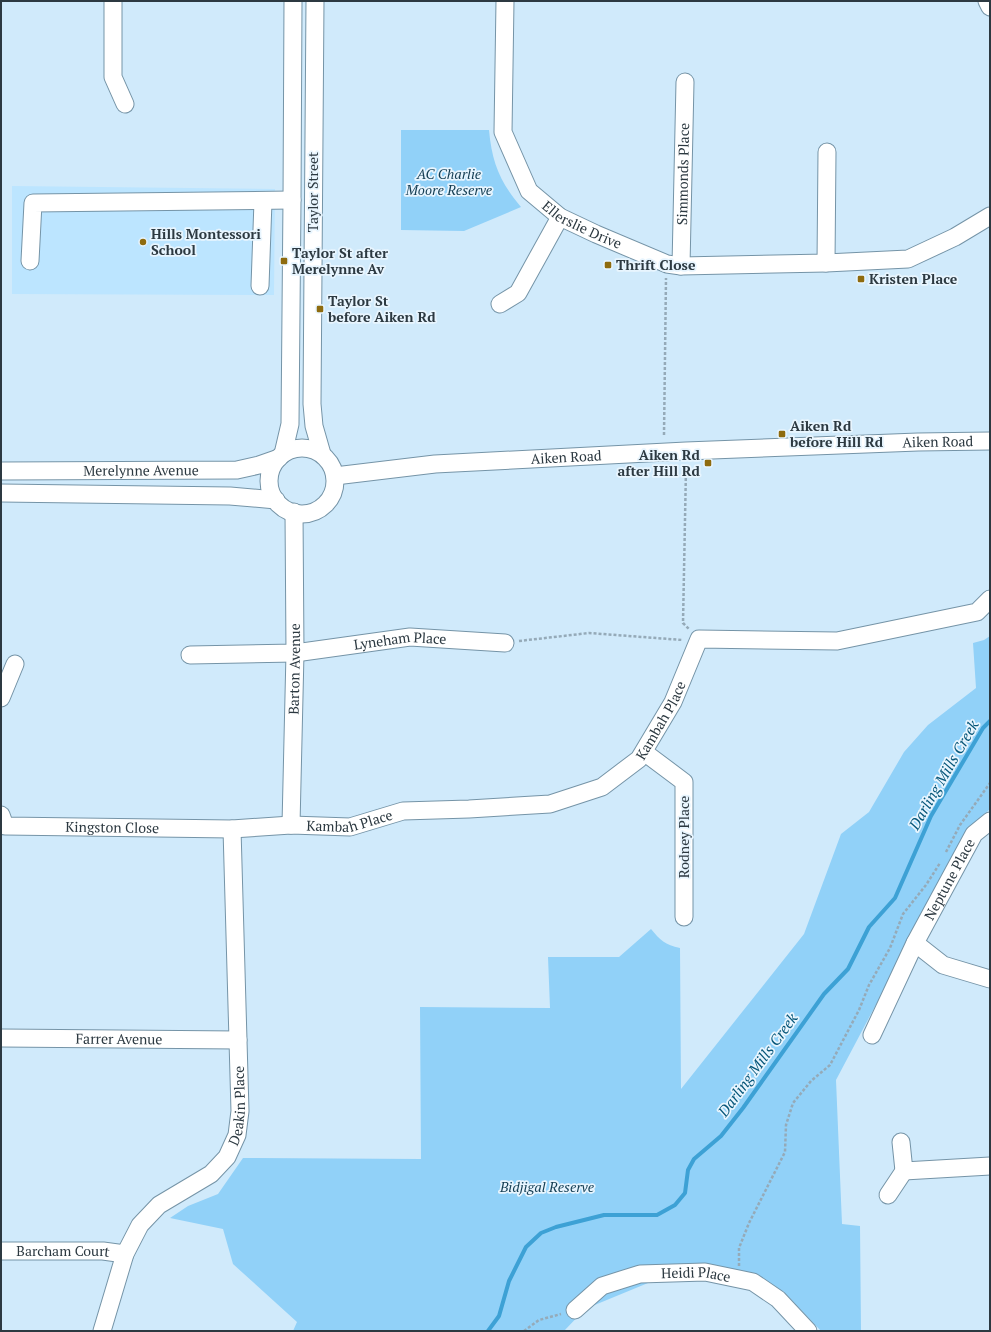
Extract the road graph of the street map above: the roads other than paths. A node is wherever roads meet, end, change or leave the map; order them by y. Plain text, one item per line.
1 (113, 1) edge
2 (292, 1) edge
3 (315, 1) edge
4 (505, 1) edge
5 (986, 1) edge
6 (990, 7) edge
7 (684, 82) dead end
8 (125, 104) dead end
9 (827, 152) dead end
10 (262, 200) junction
11 (292, 200) junction
12 (990, 216) edge
13 (560, 217) junction
14 (30, 260) dead end
15 (826, 263) junction
16 (674, 265) junction
17 (260, 286) dead end
18 (500, 304) dead end
19 (990, 441) edge
20 (322, 454) junction
21 (281, 456) junction
22 (1, 471) edge
23 (76, 471) junction
24 (335, 476) junction
25 (1, 493) edge
26 (76, 494) junction
27 (276, 500) junction
28 (294, 512) junction
29 (990, 599) edge
30 (505, 643) road end
31 (295, 653) junction
32 (190, 655) dead end
33 (15, 664) dead end
34 (1, 698) edge
35 (644, 752) junction
36 (1, 815) edge
37 (990, 821) edge
38 (291, 825) junction
39 (232, 829) junction
40 (684, 917) dead end
41 (915, 943) junction
42 (990, 979) edge
43 (872, 1036) dead end
44 (1, 1038) edge
45 (238, 1040) junction
46 (901, 1142) dead end
47 (990, 1166) edge
48 (904, 1171) junction
49 (888, 1195) dead end
50 (1, 1251) edge
51 (125, 1254) junction
52 (574, 1310) road end
53 (102, 1331) edge
54 (808, 1331) edge

1 - 8 street
2 - 11 street, Taylor Street
3 - 20 street, Taylor Street
4 - 13 street, Ellerslie Drive
5 - 6 street
7 - 16 street, Simmonds Place
9 - 15 street
10 - 11 street
10 - 14 street
10 - 17 street
11 - 21 street, Taylor Street
12 - 15 street, Ellerslie Drive
13 - 16 street, Ellerslie Drive
13 - 18 street
15 - 16 street, Ellerslie Drive
19 - 24 street, Aiken Road
20 - 21 street
20 - 24 street
21 - 23 street, Merelynne Avenue
21 - 27 street
22 - 23 street, Merelynne Avenue
23 - 26 street
24 - 28 street
25 - 26 street, Merelynne Avenue
26 - 27 street, Merelynne Avenue
27 - 28 street
28 - 31 street, Barton Avenue
29 - 35 street, Kambah Place
30 - 31 street, Lyneham Place
31 - 32 street, Lyneham Place
31 - 38 street, Barton Avenue
33 - 34 street
35 - 38 street, Kambah Place
35 - 40 street, Rodney Place
36 - 39 street, Kingston Close
37 - 41 street, Neptune Place
38 - 39 street, Kambah Place
39 - 45 street, Deakin Place
41 - 42 street
41 - 43 street, Neptune Place
44 - 45 street, Farrer Avenue
45 - 51 street, Deakin Place
46 - 48 street
47 - 48 street
48 - 49 street
50 - 51 street, Barcham Court
51 - 53 street, Deakin Place
52 - 54 street, Heidi Place

